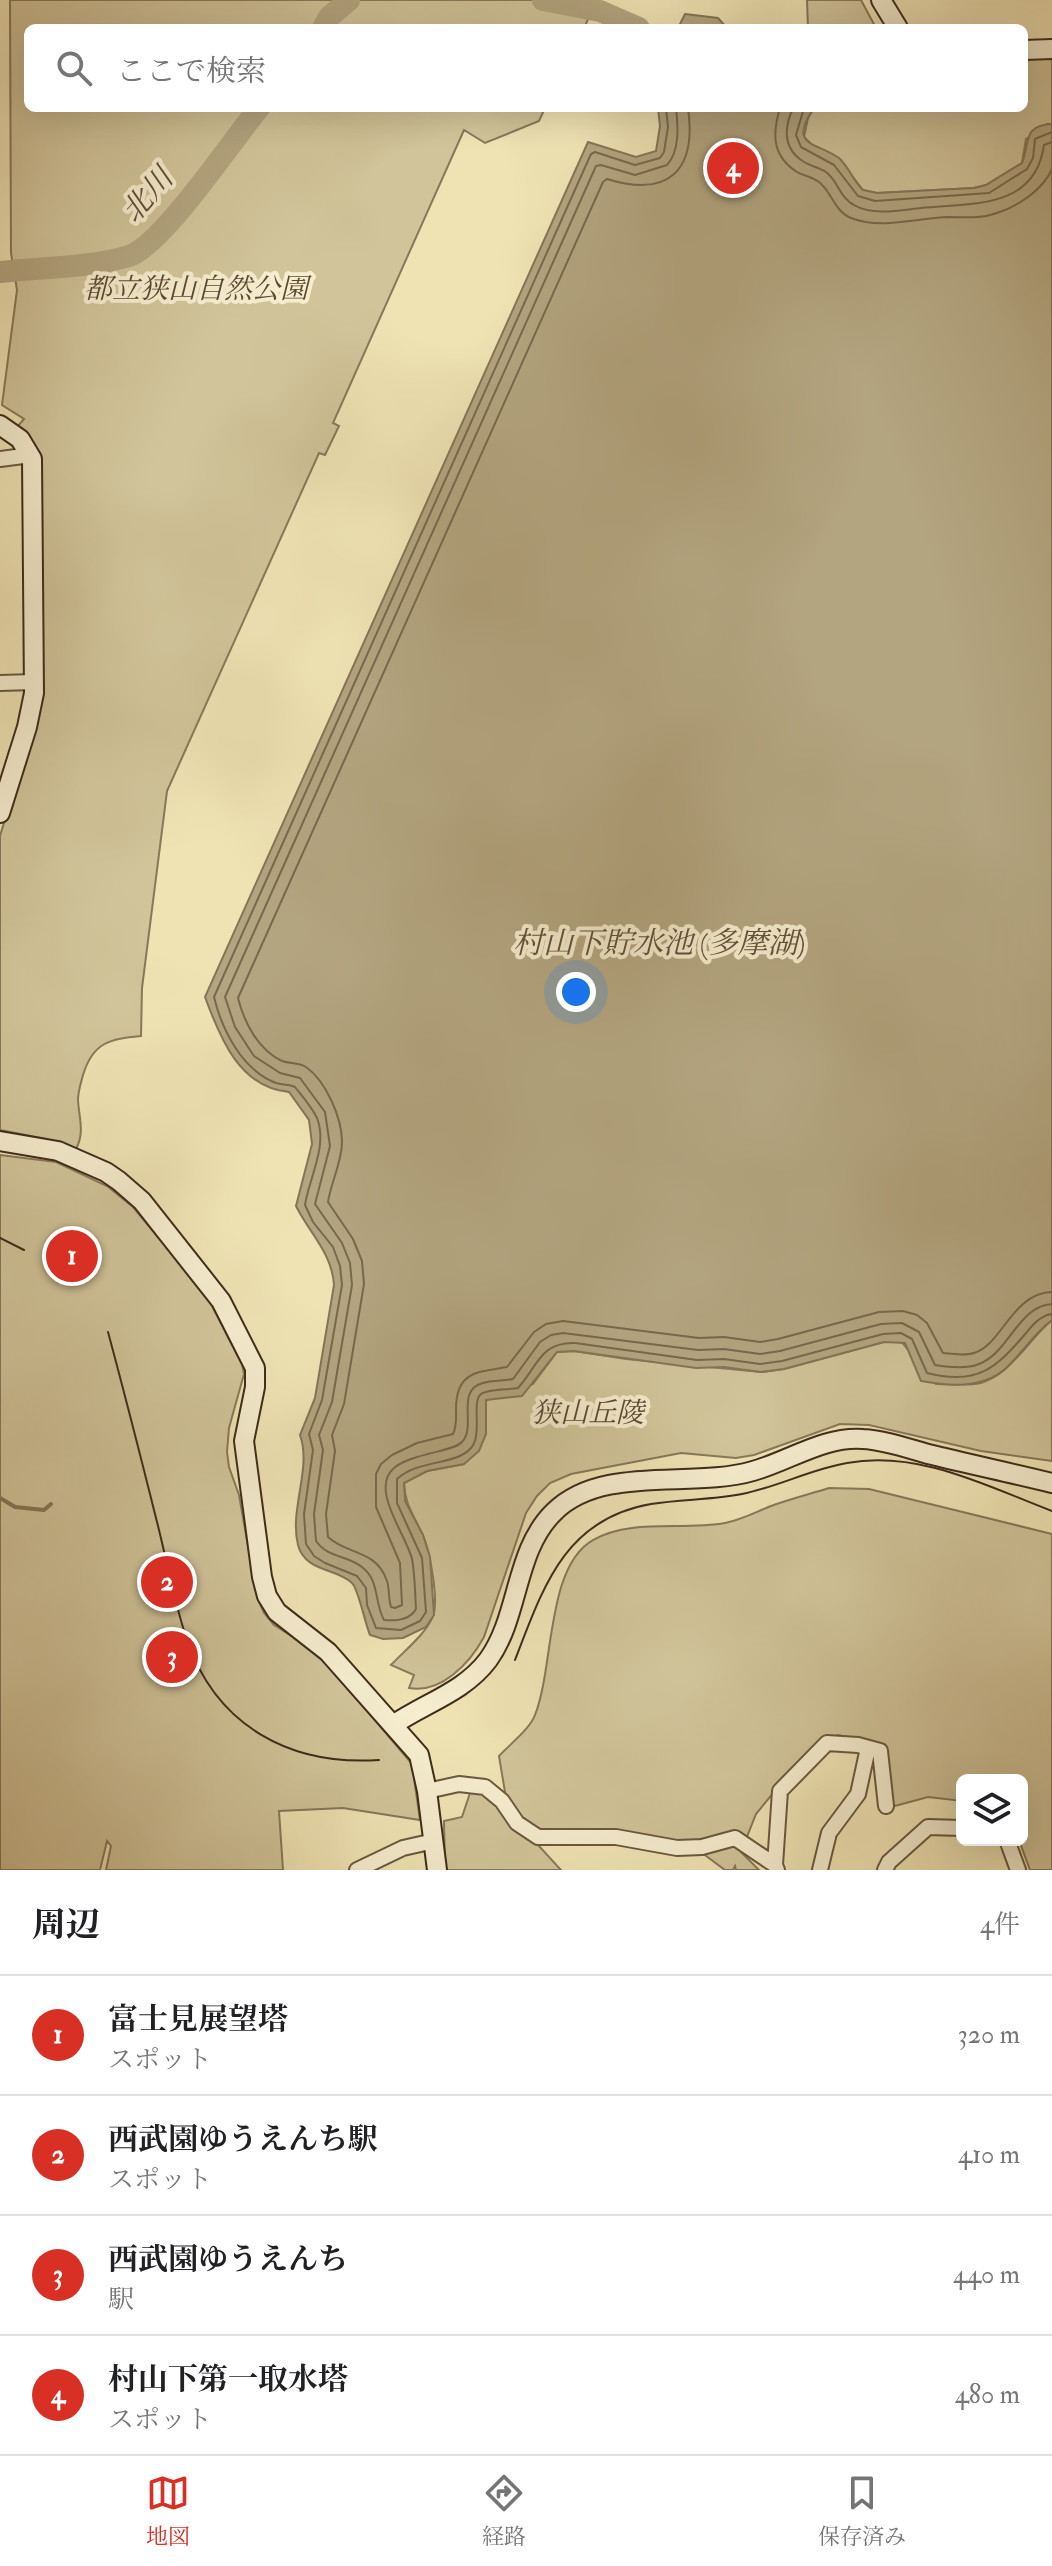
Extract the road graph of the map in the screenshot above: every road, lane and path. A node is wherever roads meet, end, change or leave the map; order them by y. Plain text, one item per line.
1 (881, 0) edge
2 (896, 24) edge
3 (1052, 49) edge
4 (1028, 50) edge
5 (0, 425) edge
6 (31, 455) junction
7 (0, 459) edge
8 (33, 682) junction
9 (0, 683) edge
10 (0, 813) edge
11 (0, 1141) edge
12 (1052, 1483) edge
13 (393, 1725) junction
14 (868, 1748) junction
15 (427, 1791) junction
16 (886, 1806) dead end
17 (956, 1828) edge
18 (434, 1841) junction
19 (1009, 1846) edge
20 (776, 1868) edge
21 (357, 1870) edge
22 (437, 1870) edge
23 (820, 1870) edge
24 (885, 1870) edge
25 (1018, 1870) edge

1 - 2 street
3 - 4 street
5 - 6 street
6 - 7 street
6 - 8 street
8 - 9 street
8 - 10 street
11 - 13 street
12 - 13 street
13 - 15 street
14 - 16 street
14 - 20 street
14 - 23 street
15 - 18 street
15 - 20 street
17 - 24 street
18 - 21 street
18 - 22 street
19 - 25 street

